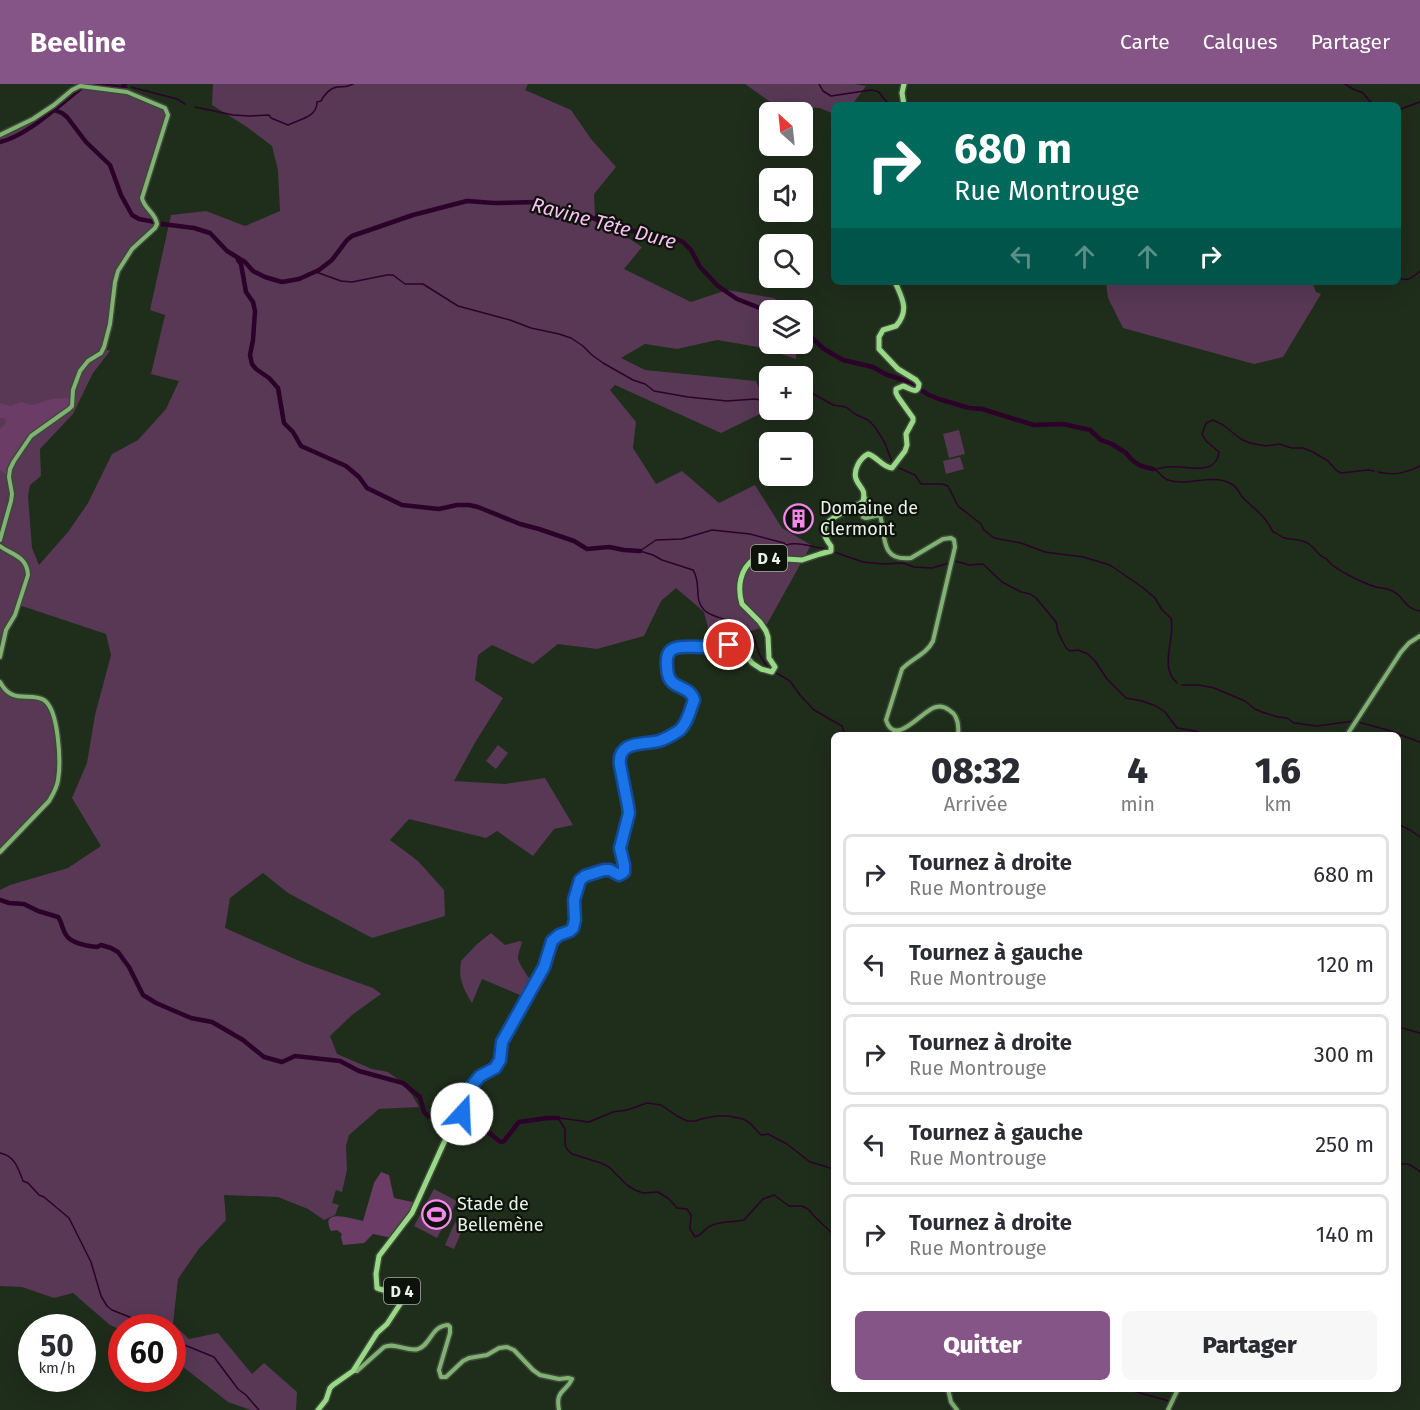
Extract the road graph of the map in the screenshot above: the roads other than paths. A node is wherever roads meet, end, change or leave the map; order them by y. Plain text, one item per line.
1 (904, 84) edge
2 (904, 102) edge
3 (0, 135) edge
4 (896, 285) edge
5 (864, 497) junction
6 (0, 540) edge
7 (0, 546) edge
8 (1420, 636) edge
9 (0, 657) edge
10 (0, 682) edge
11 (958, 732) edge
12 (1349, 732) edge
13 (0, 852) edge
14 (353, 1371) junction
15 (949, 1392) edge
16 (1177, 1392) edge
17 (318, 1410) edge
18 (559, 1410) edge
19 (957, 1410) edge
20 (1168, 1410) edge

1 - 2 main road
3 - 6 street
4 - 5 main road
5 - 11 street
5 - 14 main road, D 4
7 - 9 street
8 - 12 street
10 - 13 street
14 - 17 main road, D 4
14 - 18 street
15 - 19 street
16 - 20 street

